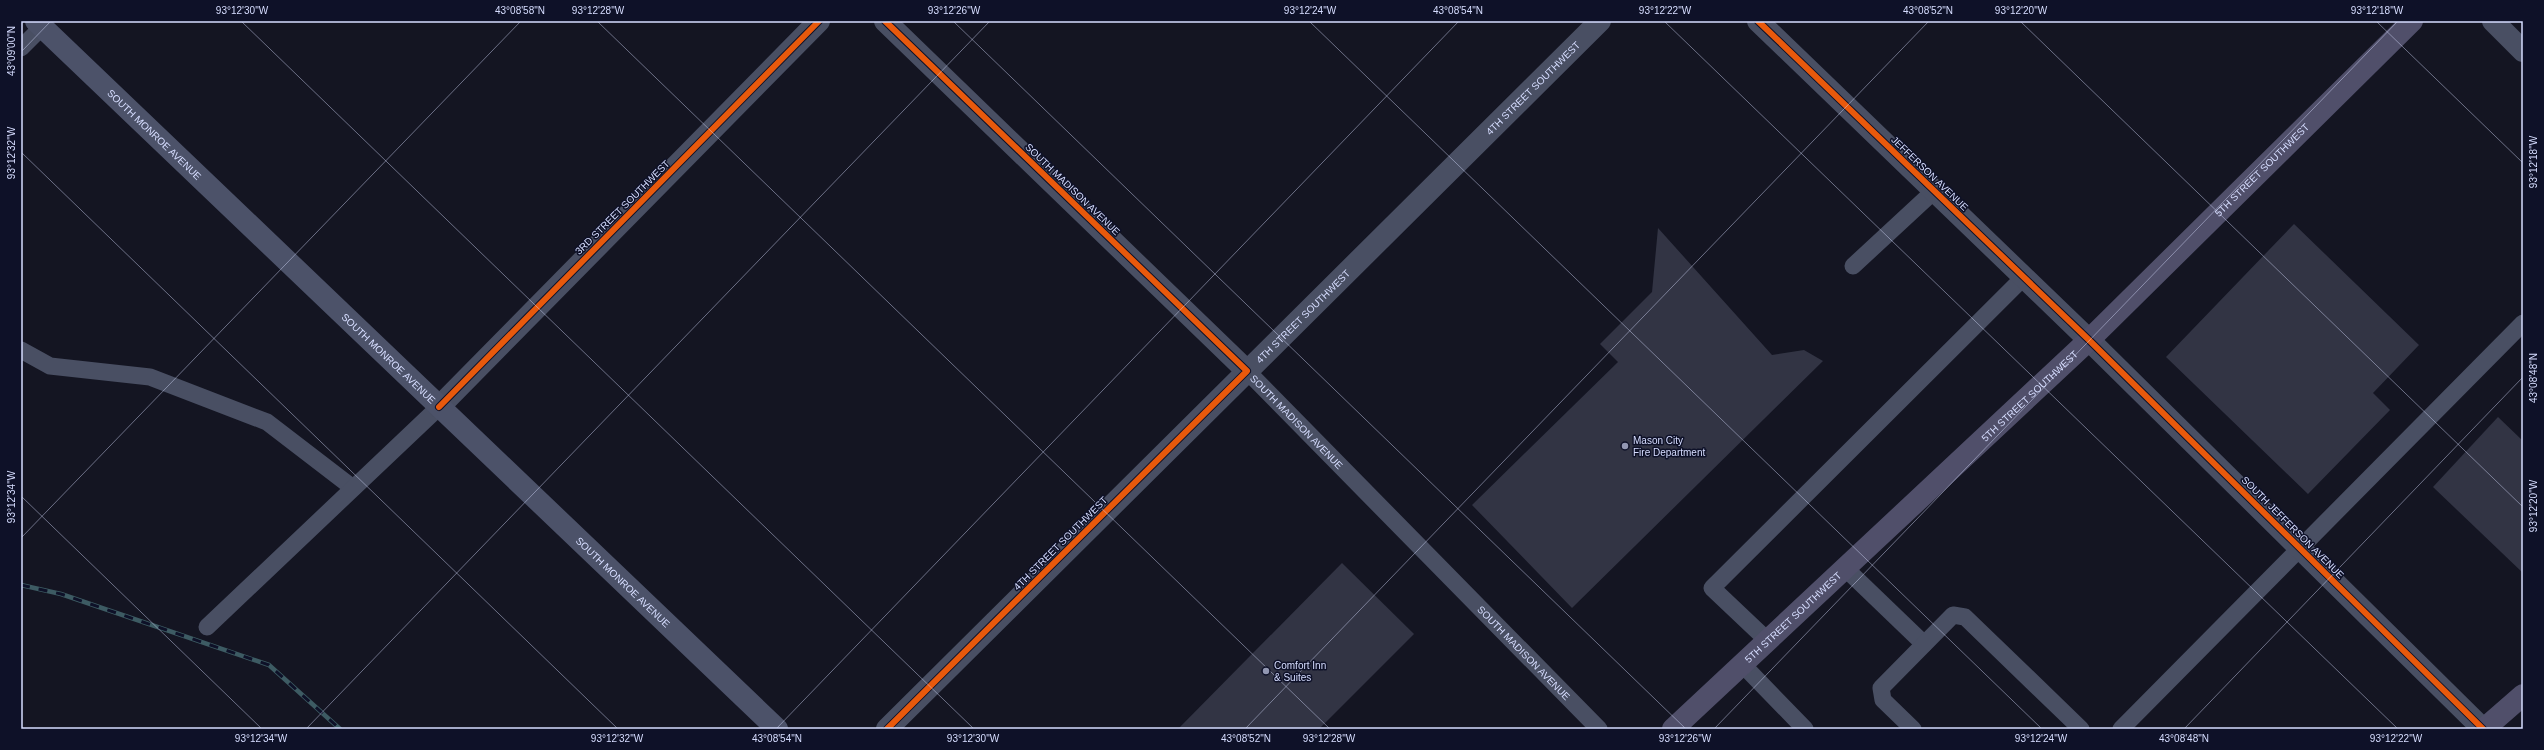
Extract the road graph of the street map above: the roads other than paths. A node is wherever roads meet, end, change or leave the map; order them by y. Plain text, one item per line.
1 (819, 21) edge
2 (885, 21) edge
3 (1600, 21) edge
4 (1758, 21) edge
5 (2412, 21) edge
6 (2492, 21) edge
7 (41, 23) edge
8 (21, 48) edge
9 (2523, 51) edge
10 (1934, 191) junction
11 (1853, 266) dead end
12 (2024, 277) junction
13 (2523, 323) edge
14 (2089, 340) junction
15 (21, 350) edge
16 (1247, 371) junction
17 (439, 406) junction
18 (354, 488) junction
19 (2300, 548) junction
20 (1846, 569) junction
21 (207, 627) dead end
22 (1768, 641) junction
23 (1924, 644) junction
24 (1742, 665) junction
25 (2523, 695) edge
26 (777, 729) edge
27 (887, 729) edge
28 (1599, 729) edge
29 (1673, 729) edge
30 (1805, 729) edge
31 (1913, 729) edge
32 (2080, 729) edge
33 (2121, 729) edge
34 (2483, 729) edge

1 - 17 street, 3RD STREET SOUTHWEST
2 - 16 street, SOUTH MADISON AVENUE
3 - 16 street, 4TH STREET SOUTHWEST
4 - 10 street, JEFFERSON AVENUE
5 - 14 main road, 5TH STREET SOUTHWEST
6 - 9 street
7 - 8 lane
7 - 17 main road, SOUTH MONROE AVENUE
10 - 11 lane
10 - 12 street, JEFFERSON AVENUE
12 - 14 street, JEFFERSON AVENUE
12 - 22 lane
13 - 19 lane
14 - 19 street, SOUTH JEFFERSON AVENUE
14 - 20 main road, 5TH STREET SOUTHWEST
15 - 18 lane
16 - 27 street, 4TH STREET SOUTHWEST
16 - 28 lane, SOUTH MADISON AVENUE
17 - 18 lane
17 - 26 main road, SOUTH MONROE AVENUE
18 - 21 lane
19 - 33 lane
19 - 34 street, SOUTH JEFFERSON AVENUE
20 - 22 main road, 5TH STREET SOUTHWEST
20 - 23 lane
22 - 24 main road, 5TH STREET SOUTHWEST
23 - 31 lane
23 - 32 lane
24 - 29 main road, 5TH STREET SOUTHWEST
24 - 30 lane
25 - 34 main road

